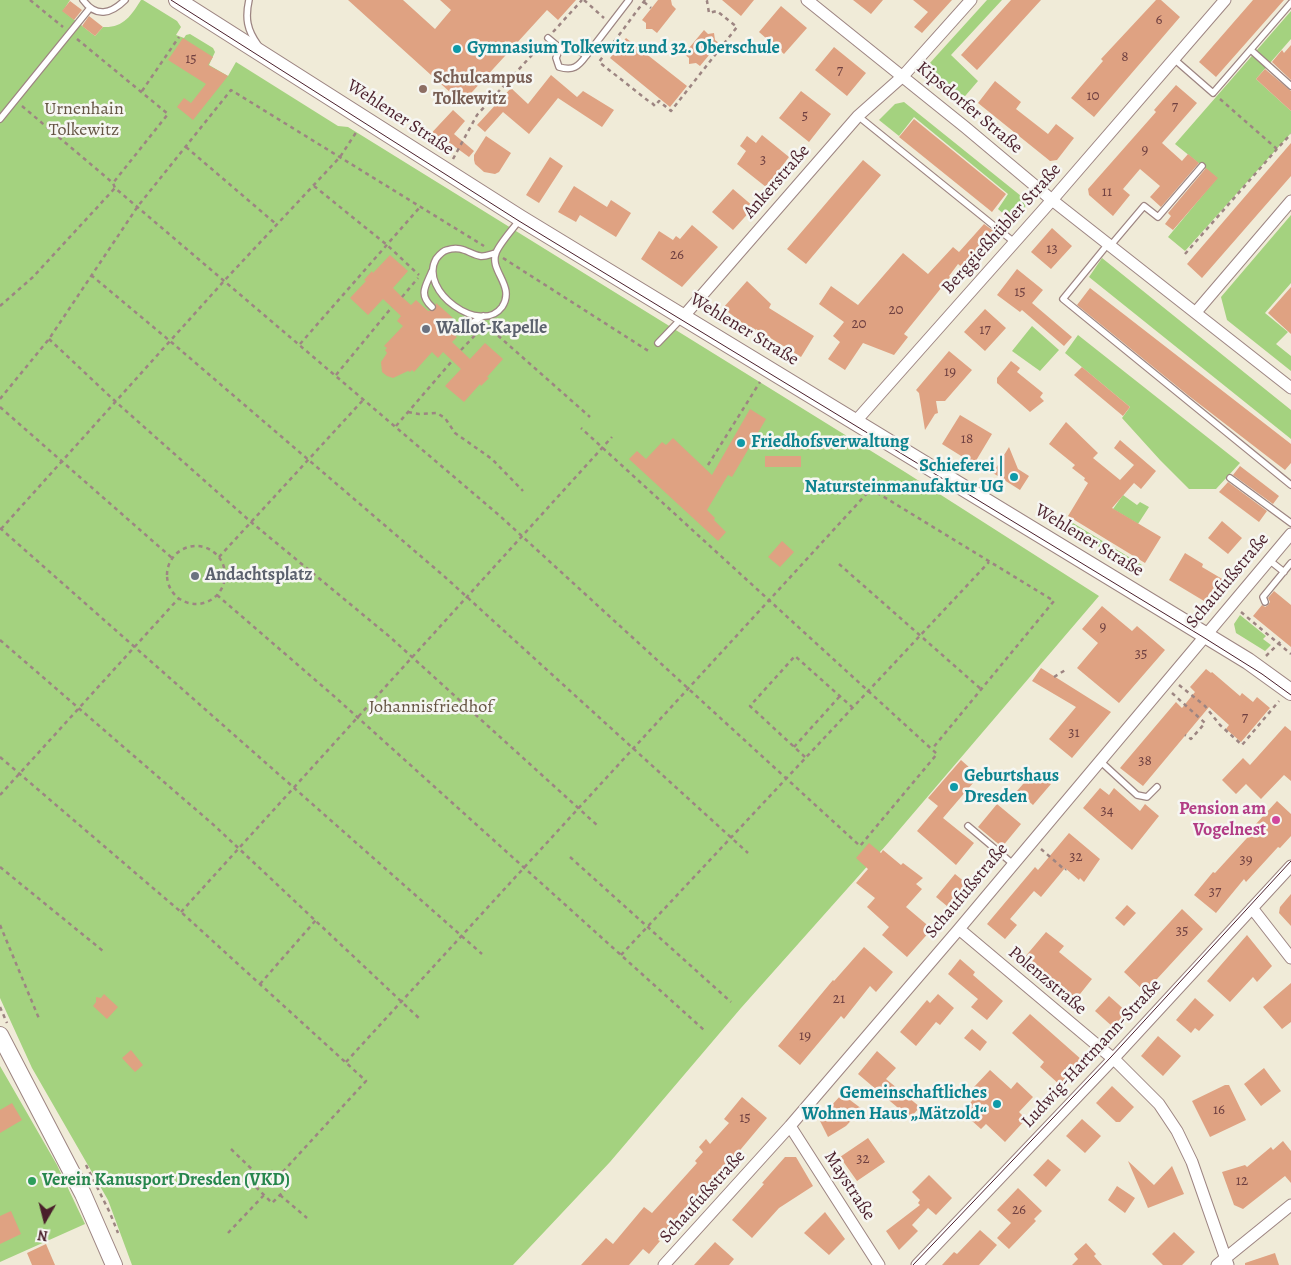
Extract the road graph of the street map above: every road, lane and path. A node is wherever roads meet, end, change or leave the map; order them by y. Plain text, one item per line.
1 (30, 0) edge
2 (83, 0) edge
3 (125, 0) edge
4 (177, 0) edge
5 (249, 0) edge
6 (583, 0) edge
7 (629, 0) edge
8 (706, 0) edge
9 (807, 0) edge
10 (972, 0) edge
11 (1225, 0) edge
12 (644, 1) edge
13 (1291, 3) edge
14 (90, 8) junction
15 (651, 8) dead end
16 (611, 24) junction
17 (71, 34) junction
18 (179, 37) dead end
19 (548, 38) junction
20 (560, 48) junction
21 (1251, 50) junction
22 (263, 53) junction
23 (586, 56) junction
24 (1174, 59) junction
25 (902, 76) junction
26 (1291, 86) edge
27 (141, 92) junction
28 (1213, 93) junction
29 (15, 100) junction
30 (858, 116) junction
31 (0, 119) edge
32 (364, 119) junction
33 (1291, 134) edge
34 (186, 147) junction
35 (1277, 149) junction
36 (340, 157) junction
37 (1202, 166) dead end
38 (445, 171) junction
39 (113, 183) junction
40 (314, 186) junction
41 (115, 188) junction
42 (1052, 200) junction
43 (1291, 201) edge
44 (138, 206) junction
45 (420, 207) junction
46 (520, 218) junction
47 (276, 224) junction
48 (1014, 242) junction
49 (1109, 244) junction
50 (387, 245) junction
51 (496, 253) junction
52 (1185, 254) dead end
53 (432, 272) junction
54 (91, 276) junction
55 (420, 276) dead end
56 (224, 280) junction
57 (0, 306) edge
58 (392, 307) dead end
59 (432, 307) dead end
60 (1196, 312) junction
61 (483, 316) junction
62 (683, 317) junction
63 (449, 323) dead end
64 (49, 339) junction
65 (170, 341) junction
66 (658, 343) dead end
67 (300, 344) junction
68 (462, 350) dead end
69 (650, 352) dead end
70 (452, 361) dead end
71 (769, 369) junction
72 (336, 375) junction
73 (1291, 388) edge
74 (0, 399) edge
75 (364, 399) junction
76 (116, 402) junction
77 (0, 407) edge
78 (408, 412) junction
79 (590, 418) dead end
80 (855, 422) junction
81 (396, 426) junction
82 (581, 428) dead end
83 (612, 437) dead end
84 (601, 447) junction
85 (308, 460) junction
86 (61, 462) junction
87 (708, 465) dead end
88 (1230, 478) dead end
89 (1291, 486) edge
90 (523, 491) dead end
91 (251, 522) junction
92 (1291, 524) edge
93 (0, 529) edge
94 (1291, 534) edge
95 (522, 536) junction
96 (219, 557) junction
97 (172, 558) junction
98 (1269, 560) junction
99 (989, 561) junction
100 (1291, 563) edge
101 (839, 564) dead end
102 (1284, 572) junction
103 (217, 595) junction
104 (466, 597) junction
105 (179, 598) junction
106 (769, 600) junction
107 (1265, 602) dead end
108 (1232, 604) junction
109 (1205, 635) junction
110 (920, 636) junction
111 (0, 640) edge
112 (1282, 640) dead end
113 (1278, 643) junction
114 (134, 647) junction
115 (1291, 654) edge
116 (412, 657) junction
117 (1257, 667) junction
118 (1067, 669) dead end
119 (1054, 677) dead end
120 (1166, 681) junction
121 (688, 689) junction
122 (868, 690) junction
123 (982, 690) junction
124 (1290, 691) edge
125 (840, 696) junction
126 (852, 707) junction
127 (78, 709) junction
128 (358, 717) junction
129 (1185, 735) dead end
130 (794, 747) junction
131 (634, 748) junction
132 (932, 749) junction
133 (0, 757) edge
134 (805, 757) junction
135 (1100, 760) junction
136 (20, 774) junction
137 (786, 778) junction
138 (294, 787) junction
139 (1157, 787) dead end
140 (0, 795) edge
141 (578, 809) junction
142 (598, 826) dead end
143 (968, 826) dead end
144 (731, 837) junction
145 (1032, 842) junction
146 (239, 848) junction
147 (748, 852) dead end
148 (570, 857) dead end
149 (1013, 864) junction
150 (0, 866) edge
151 (1291, 866) edge
152 (524, 868) junction
153 (1066, 869) dead end
154 (1252, 908) junction
155 (181, 912) junction
156 (316, 920) junction
157 (0, 925) edge
158 (647, 926) junction
159 (959, 929) junction
160 (462, 936) junction
161 (102, 951) dead end
162 (482, 954) dead end
163 (620, 955) junction
164 (1291, 958) edge
165 (260, 984) junction
166 (402, 1001) junction
167 (731, 1002) dead end
168 (40, 1020) dead end
169 (421, 1020) dead end
170 (704, 1030) dead end
171 (0, 1035) edge
172 (1113, 1059) junction
173 (346, 1062) junction
174 (790, 1126) junction
175 (231, 1149) dead end
176 (278, 1177) junction
177 (263, 1180) junction
178 (264, 1195) junction
179 (280, 1195) junction
180 (1291, 1205) edge
181 (307, 1218) dead end
182 (228, 1233) dead end
183 (1223, 1262) edge
184 (114, 1265) edge
185 (664, 1265) edge
186 (879, 1265) edge
187 (917, 1265) edge

1 - 17 path
2 - 14 lane
3 - 14 lane
4 - 22 main road, Wehlener Straße
5 - 22 lane
6 - 16 path
6 - 19 path
7 - 16 lane
8 - 12 path
9 - 25 street, Kipsdorfer Straße
10 - 25 street, Ankerstraße
11 - 24 street, Berggießhübler Straße
12 - 15 path
13 - 21 lane
14 - 17 lane
16 - 23 lane
17 - 27 path
17 - 29 lane
18 - 27 path
19 - 20 lane
19 - 38 path
20 - 23 lane
20 - 23 lane
21 - 26 lane
21 - 28 lane
22 - 32 main road, Wehlener Straße
24 - 28 lane
24 - 42 street, Berggießhübler Straße
25 - 30 street, Ankerstraße
25 - 42 street, Kipsdorfer Straße
27 - 39 path
28 - 35 path
29 - 31 lane
29 - 39 path
30 - 48 lane
30 - 62 street, Ankerstraße
32 - 36 path
32 - 38 main road, Wehlener Straße
33 - 35 path
34 - 36 path
34 - 44 path
34 - 47 path
35 - 52 path
36 - 40 path
36 - 45 path
37 - 49 lane
38 - 46 main road, Wehlener Straße
39 - 41 path
40 - 47 path
40 - 50 path
41 - 44 path
41 - 57 path
42 - 48 street, Berggießhübler Straße
42 - 49 street, Kipsdorfer Straße
43 - 60 street
44 - 54 path
44 - 56 path
45 - 50 path
45 - 51 path
46 - 51 lane
46 - 62 main road, Wehlener Straße
47 - 56 path
48 - 80 street, Berggießhübler Straße
49 - 60 street, Kipsdorfer Straße
49 - 89 lane
50 - 55 path
50 - 67 path
51 - 53 lane
51 - 61 lane
51 - 69 path
53 - 59 lane
53 - 61 lane
54 - 64 path
54 - 65 path
56 - 65 path
56 - 67 path
58 - 72 path
60 - 73 street, Kipsdorfer Straße
61 - 63 lane
62 - 66 lane
62 - 71 main road, Wehlener Straße
64 - 74 path
64 - 76 path
65 - 76 path
65 - 85 path
67 - 72 path
68 - 79 path
70 - 78 path
71 - 80 main road, Wehlener Straße
71 - 87 path
72 - 75 path
75 - 81 path
75 - 85 path
76 - 86 path
76 - 91 path
77 - 86 path
78 - 81 path
78 - 90 path
80 - 109 main road, Wehlener Straße
81 - 95 path
82 - 84 path
83 - 84 path
84 - 95 path
84 - 106 path
85 - 91 path
85 - 104 path
86 - 93 path
86 - 97 path
88 - 92 lane
91 - 96 path
91 - 116 path
93 - 114 path
94 - 98 street, Schaufußstraße
95 - 104 path
95 - 121 path
96 - 97 path
96 - 103 path
97 - 105 path
98 - 102 lane
98 - 108 street, Schaufußstraße
99 - 106 path
99 - 110 path
99 - 123 path
100 - 102 lane
101 - 110 path
102 - 107 lane
103 - 105 path
103 - 128 path
104 - 116 path
104 - 131 path
105 - 114 path
106 - 121 path
106 - 122 path
108 - 109 street, Schaufußstraße
108 - 113 path
109 - 117 main road, Wehlener Straße
109 - 120 street, Schaufußstraße
110 - 122 path
110 - 123 path
111 - 127 path
112 - 113 path
113 - 115 path
113 - 117 path
114 - 127 path
114 - 138 path
116 - 128 path
116 - 141 path
117 - 124 main road, Wehlener Straße
118 - 119 path
120 - 124 path
120 - 129 path
120 - 135 street, Schaufußstraße
121 - 131 path
121 - 137 path
122 - 126 path
122 - 132 path
123 - 132 path
125 - 126 path
125 - 130 path
125 - 130 path
126 - 134 path
127 - 136 path
127 - 146 path
128 - 138 path
128 - 152 path
130 - 134 path
131 - 141 path
131 - 144 path
132 - 137 path
133 - 136 path
134 - 137 path
135 - 139 lane
135 - 145 street, Schaufußstraße
136 - 140 path
136 - 155 path
137 - 144 path
138 - 146 path
138 - 160 path
141 - 142 path
141 - 152 path
143 - 149 lane
144 - 147 path
144 - 158 path
145 - 149 street, Schaufußstraße
145 - 153 path
146 - 155 path
146 - 156 path
148 - 158 path
149 - 159 street, Schaufußstraße
150 - 161 path
151 - 154 street, Ludwig-Hartmann-Straße
152 - 160 path
152 - 163 path
154 - 164 street
154 - 172 street, Ludwig-Hartmann-Straße
155 - 165 path
156 - 165 path
156 - 166 path
157 - 168 path
158 - 163 path
158 - 167 path
159 - 172 street, Polenzstraße
159 - 174 street, Schaufußstraße
160 - 162 path
160 - 166 path
163 - 170 path
165 - 173 path
166 - 169 path
166 - 173 path
171 - 184 main road
172 - 183 street, Polenzstraße
172 - 187 street, Ludwig-Hartmann-Straße
173 - 176 path
174 - 185 street, Schaufußstraße
174 - 186 street, Maystraße
175 - 177 path
176 - 177 path
176 - 179 path
177 - 178 path
178 - 179 path
178 - 182 path
179 - 181 path
180 - 183 street

